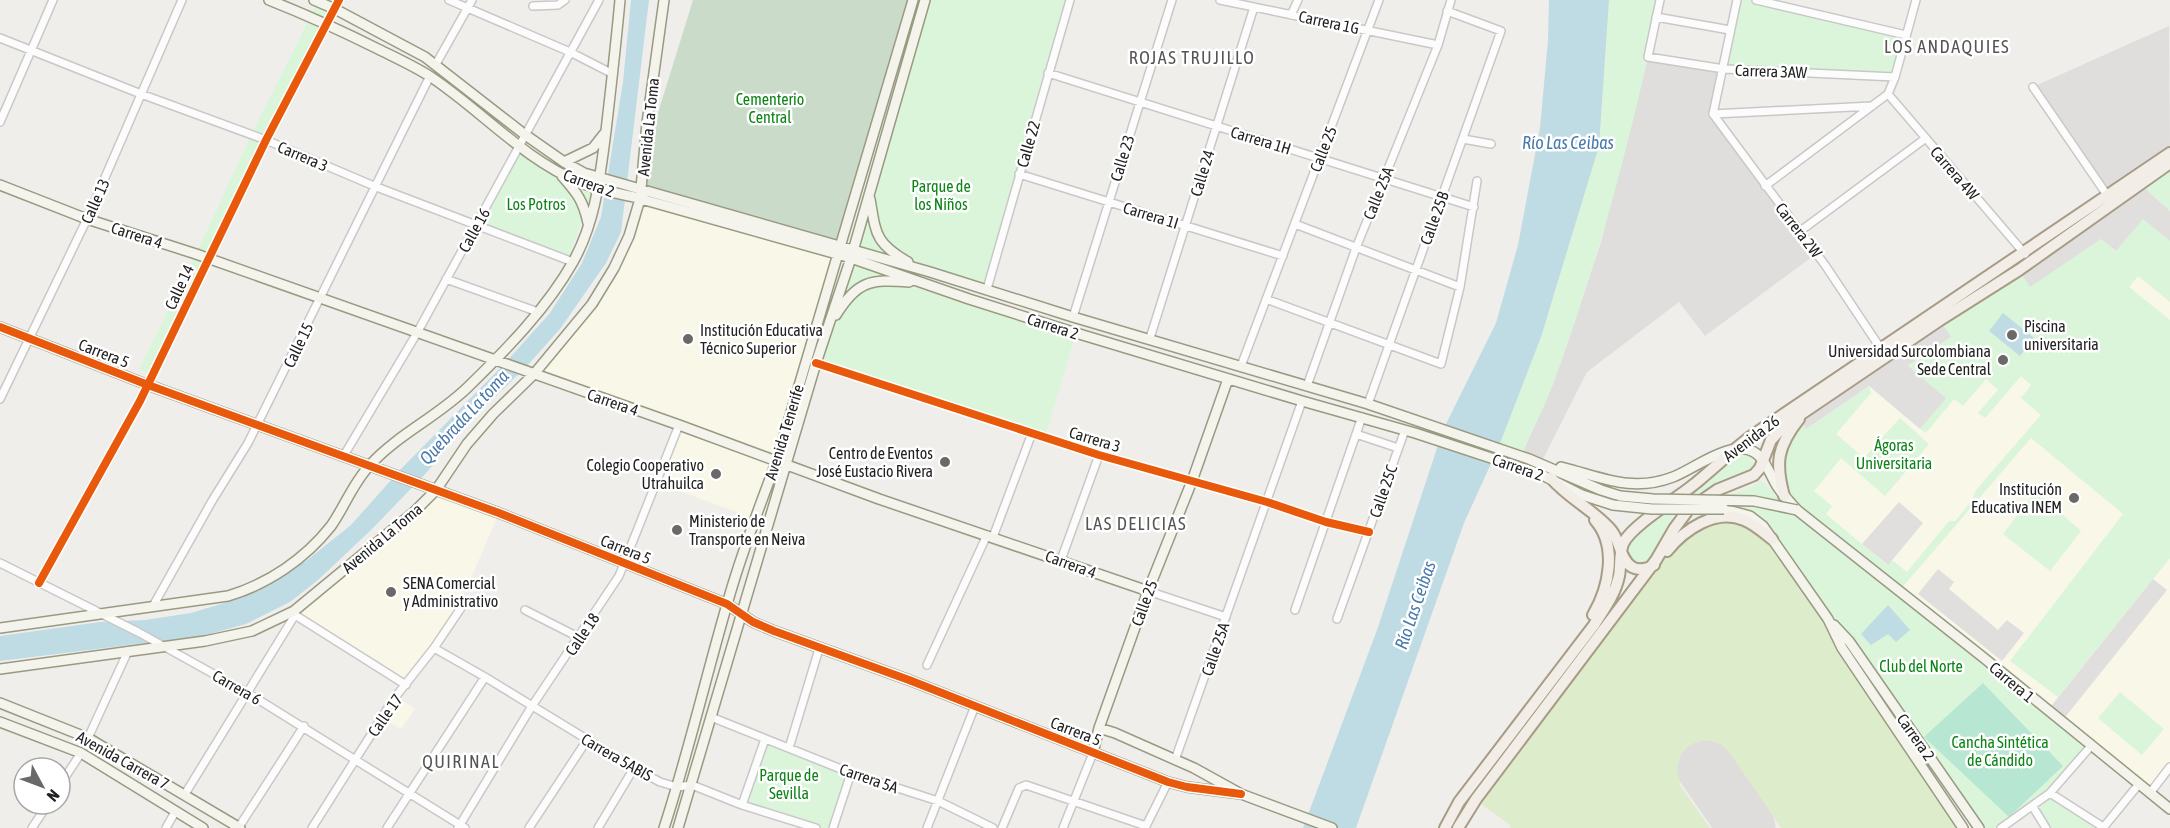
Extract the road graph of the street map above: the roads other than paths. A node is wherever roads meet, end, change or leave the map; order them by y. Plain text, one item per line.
1 (53, 0) edge
2 (182, 0) edge
3 (269, 0) edge
4 (314, 0) edge
5 (449, 0) edge
6 (472, 0) edge
7 (565, 0) edge
8 (599, 0) edge
9 (620, 0) edge
10 (664, 0) edge
11 (913, 0) edge
12 (925, 0) edge
13 (1070, 0) edge
14 (1172, 0) edge
15 (1221, 0) edge
16 (1298, 0) edge
17 (1379, 0) edge
18 (1451, 0) edge
19 (1660, 0) edge
20 (1737, 0) edge
21 (1756, 0) edge
22 (1913, 1) edge
23 (337, 4) edge
24 (533, 6) dead end
25 (1254, 7) junction
26 (468, 8) junction
27 (1447, 11) junction
28 (1291, 15) junction
29 (1656, 17) junction
30 (327, 23) junction
31 (1368, 30) junction
32 (1730, 30) junction
33 (1906, 35) junction
34 (0, 38) edge
35 (1438, 45) junction
36 (30, 51) junction
37 (570, 52) junction
38 (436, 64) junction
39 (1724, 69) junction
40 (613, 74) junction
41 (1048, 74) junction
42 (430, 76) junction
43 (1895, 76) junction
44 (2033, 87) dead end
45 (141, 94) junction
46 (1888, 94) junction
47 (1140, 102) junction
48 (1872, 106) junction
49 (1713, 114) junction
50 (0, 122) edge
51 (1216, 126) junction
52 (606, 132) junction
53 (524, 134) junction
54 (1926, 138) junction
55 (1462, 139) junction
56 (266, 140) junction
57 (1491, 144) dead end
58 (518, 146) junction
59 (2170, 153) edge
60 (1320, 158) junction
61 (564, 162) junction
62 (2170, 163) edge
63 (558, 172) junction
64 (1019, 174) junction
65 (1384, 178) junction
66 (603, 179) junction
67 (1477, 181) dead end
68 (0, 185) edge
69 (374, 186) junction
70 (1765, 186) junction
71 (638, 188) junction
72 (601, 190) junction
73 (869, 195) junction
74 (2106, 195) junction
75 (1442, 197) junction
76 (637, 198) junction
77 (1109, 202) junction
78 (1474, 207) junction
79 (87, 219) junction
80 (1295, 224) junction
81 (478, 225) junction
82 (588, 226) junction
83 (1185, 226) junction
84 (1799, 232) junction
85 (1356, 248) junction
86 (839, 250) junction
87 (2023, 252) junction
88 (852, 254) junction
89 (1283, 256) junction
90 (207, 260) junction
91 (573, 262) junction
92 (2031, 262) junction
93 (1416, 270) junction
94 (930, 272) junction
95 (446, 279) junction
96 (922, 282) junction
97 (1460, 287) junction
98 (987, 290) junction
99 (1266, 299) junction
100 (320, 300) junction
101 (538, 312) junction
102 (1073, 317) junction
103 (1329, 322) junction
104 (0, 327) edge
105 (827, 330) junction
106 (417, 333) junction
107 (1150, 338) junction
108 (30, 339) junction
109 (1389, 344) junction
110 (1881, 349) junction
111 (498, 363) junction
112 (816, 363) junction
113 (1241, 366) junction
114 (534, 374) junction
115 (1228, 379) junction
116 (148, 385) junction
117 (1307, 386) junction
118 (0, 399) edge
119 (1302, 401) junction
120 (1368, 404) junction
121 (1808, 409) junction
122 (1362, 417) junction
123 (257, 425) junction
124 (679, 425) junction
125 (1405, 430) junction
126 (1032, 433) junction
127 (1356, 434) junction
128 (1398, 448) junction
129 (1735, 449) junction
130 (1099, 454) junction
131 (343, 457) junction
132 (1763, 461) junction
133 (782, 462) junction
134 (373, 467) junction
135 (1548, 473) junction
136 (1192, 481) junction
137 (432, 488) junction
138 (1784, 496) junction
139 (1267, 502) junction
140 (1580, 505) junction
141 (1797, 510) junction
142 (1326, 522) junction
143 (1369, 532) junction
144 (990, 536) junction
145 (1772, 538) junction
146 (1622, 551) junction
147 (1061, 560) junction
148 (0, 563) edge
149 (625, 563) junction
150 (1651, 567) junction
151 (39, 583) junction
152 (1148, 591) junction
153 (727, 604) junction
154 (463, 605) dead end
155 (153, 606) junction
156 (525, 610) dead end
157 (1295, 610) dead end
158 (294, 613) junction
159 (741, 613) junction
160 (103, 615) junction
161 (1226, 617) junction
162 (1828, 619) junction
163 (1337, 620) dead end
164 (0, 628) edge
165 (580, 638) junction
166 (162, 645) junction
167 (434, 648) junction
168 (819, 649) junction
169 (128, 651) junction
170 (1566, 662) junction
171 (927, 665) dead end
172 (0, 669) edge
173 (485, 676) junction
174 (406, 685) junction
175 (246, 692) junction
176 (0, 703) edge
177 (532, 706) junction
178 (975, 706) junction
179 (711, 717) junction
180 (0, 722) edge
181 (304, 726) junction
182 (1099, 728) junction
183 (88, 738) junction
184 (765, 739) junction
185 (587, 740) junction
186 (2091, 746) junction
187 (789, 748) junction
188 (81, 753) junction
189 (1093, 753) junction
190 (356, 759) junction
191 (1175, 760) junction
192 (72, 767) edge
193 (2170, 767) edge
194 (634, 768) junction
195 (1194, 768) junction
196 (851, 773) junction
197 (1168, 782) junction
198 (2139, 784) junction
199 (692, 785) junction
200 (677, 787) junction
201 (1187, 787) junction
202 (410, 793) junction
203 (2050, 793) junction
204 (185, 794) junction
205 (1241, 794) junction
206 (2150, 794) junction
207 (938, 801) junction
208 (1073, 802) junction
209 (742, 805) junction
210 (2033, 807) junction
211 (2170, 809) edge
212 (175, 812) junction
213 (239, 827) edge
214 (461, 827) edge
215 (1145, 827) edge
216 (166, 828) edge
217 (203, 828) edge
218 (312, 828) edge
219 (387, 828) edge
220 (529, 828) edge
221 (598, 828) edge
222 (664, 828) edge
223 (678, 828) edge
224 (816, 828) edge
225 (833, 828) edge
226 (927, 828) edge
227 (993, 828) edge
228 (1002, 828) edge
229 (1063, 828) edge
230 (1332, 828) edge
231 (1445, 828) edge
232 (1458, 828) edge
233 (1964, 828) edge
234 (1979, 828) edge
235 (2001, 828) edge
236 (2046, 828) edge
237 (2103, 828) edge

1 - 36 street
2 - 45 street, Calle 13
3 - 30 main road, Carrera 2
4 - 23 main road, Carrera 2
5 - 26 street
6 - 26 street
7 - 24 street
8 - 37 street, Calle 16
9 - 40 main road
10 - 71 main road, Avenida La Toma
11 - 86 main road, Avenida Tenerife
12 - 73 main road, Avenida Tenerife
13 - 41 street, Calle 22
14 - 47 street, Calle 23
15 - 25 street, Carrera 1G
16 - 28 street
17 - 31 street, Calle 25
18 - 27 street, Calle 25A
19 - 29 street
20 - 32 street
21 - 33 street
22 - 33 street
23 - 30 street, Calle 14
23 - 38 main road, Carrera 2
25 - 28 street, Carrera 1G
25 - 51 street, Calle 24
26 - 37 street
26 - 38 street
27 - 35 street, Calle 25A
27 - 55 street, Calle 25B
28 - 31 street, Carrera 1G
29 - 32 street
29 - 39 street, Carrera 3AW
30 - 42 main road, Carrera 2
30 - 56 street, Calle 14
31 - 35 street, Carrera 1G
31 - 60 street, Calle 25
32 - 39 street
33 - 43 street
34 - 36 street, Carrera 3
35 - 65 street, Calle 25A
36 - 45 street, Carrera 3
36 - 50 street
37 - 40 street
37 - 53 street, Calle 16
38 - 53 main road, Carrera 2
39 - 43 street, Carrera 3AW
39 - 49 street
40 - 52 main road
41 - 47 street, Carrera 1H
41 - 64 street, Calle 22
42 - 58 main road, Carrera 2
42 - 69 street, Calle 15
43 - 46 street
44 - 74 street
45 - 56 street, Carrera 3
45 - 79 street, Calle 13
46 - 48 street
46 - 54 street, Carrera 4W
47 - 51 street, Carrera 1H
47 - 77 street, Calle 23
48 - 49 street
48 - 70 street
49 - 70 street, Carrera 2W
51 - 60 street, Carrera 1H
51 - 83 street, Calle 24
52 - 61 main road
52 - 66 main road
53 - 58 street, Calle 16
53 - 61 main road, Carrera 2
54 - 84 street
54 - 87 street, Carrera 4W
55 - 57 street
55 - 75 street, Calle 25B
56 - 69 street, Carrera 3
56 - 90 street, Calle 14
58 - 63 main road, Carrera 2
58 - 81 street, Calle 16
59 - 74 main road, Avenida 26
60 - 65 street, Carrera 1H
60 - 80 street, Calle 25
61 - 66 main road, Carrera 2
62 - 92 main road, Avenida 26
63 - 72 main road, Carrera 2
63 - 82 main road
64 - 77 street, Carrera 1I
64 - 98 street, Calle 22
65 - 75 street, Carrera 1H
65 - 85 street, Calle 25A
66 - 71 main road, Carrera 2
66 - 72 main road
67 - 78 street
68 - 79 main road, Carrera 4
69 - 81 street, Carrera 3
69 - 100 street, Calle 15
70 - 84 street, Carrera 2W
71 - 76 main road, Avenida La Toma
71 - 86 main road, Carrera 2
72 - 76 main road, Carrera 2
72 - 82 main road
73 - 88 main road, Avenida Tenerife
73 - 94 main road
74 - 87 main road, Avenida 26
75 - 78 street, Carrera 1H
75 - 93 street, Calle 25B
76 - 86 main road, Carrera 2
76 - 114 main road, Avenida La Toma
77 - 83 street, Carrera 1I
77 - 102 street, Calle 23
78 - 97 street
79 - 90 main road, Carrera 4
79 - 108 street, Calle 13
80 - 85 street
80 - 89 street, Calle 25
81 - 91 street, Carrera 3
81 - 95 street, Calle 16
82 - 91 main road
83 - 89 street, Carrera 1I
83 - 107 street, Calle 24
84 - 110 street, Carrera 2W
85 - 93 street
85 - 103 street, Calle 25A
86 - 88 main road, Carrera 2
86 - 133 main road, Avenida Tenerife
87 - 92 street, Carrera 4W
87 - 110 main road, Avenida 26
88 - 94 main road, Carrera 2
88 - 96 main road, Carrera 2
88 - 105 main road, Avenida Tenerife
89 - 99 street, Calle 25
90 - 100 main road, Carrera 4
90 - 116 street, Calle 14
91 - 101 main road
92 - 121 main road, Avenida 26
93 - 97 street
93 - 109 street, Calle 25B
94 - 98 main road, Carrera 2
95 - 101 street
95 - 106 street, Calle 16
96 - 105 main road
96 - 115 main road, Carrera 2
97 - 109 street
98 - 102 main road, Carrera 2
99 - 103 street
99 - 113 street, Calle 25
100 - 106 main road, Carrera 4
100 - 123 street, Calle 15
101 - 111 main road
102 - 107 main road, Carrera 2
103 - 109 street
103 - 117 street, Calle 25A
104 - 108 main road, Carrera 5
105 - 112 main road, Avenida Tenerife
106 - 111 main road, Carrera 4
106 - 131 street, Calle 16
107 - 113 main road, Carrera 2
108 - 116 main road, Carrera 5
108 - 118 street, Calle 13
109 - 120 street, Calle 25B
110 - 129 main road, Avenida 26
111 - 114 main road, Carrera 4
111 - 134 main road
112 - 126 street, Carrera 3
112 - 133 main road, Avenida Tenerife
113 - 117 main road, Carrera 2
114 - 124 main road, Carrera 4
114 - 137 main road, Avenida La Toma
115 - 119 main road, Carrera 2
115 - 136 main road, Calle 25
116 - 123 main road, Carrera 5
116 - 151 street, Calle 14
117 - 120 main road, Carrera 2
119 - 122 main road, Carrera 2
119 - 139 street, Calle 25A
120 - 135 main road, Carrera 2
121 - 132 main road, Avenida 26
121 - 138 main road
122 - 125 main road, Carrera 2
122 - 127 street
123 - 131 main road, Carrera 5
123 - 155 street, Calle 15
124 - 133 main road, Carrera 4
124 - 149 street, Calle 18
125 - 128 street, Calle 25C
125 - 135 main road, Carrera 2
126 - 130 street, Carrera 3
126 - 144 street
127 - 128 street
127 - 142 street
128 - 143 street, Calle 25C
129 - 132 main road
129 - 135 main road
129 - 146 main road, Avenida 26
130 - 136 street, Carrera 3
130 - 147 street
131 - 134 main road, Carrera 5
132 - 138 main road, Carrera 1
132 - 150 main road, Avenida 26
133 - 144 main road, Carrera 4
133 - 153 main road, Avenida Tenerife
133 - 159 main road, Avenida Tenerife
134 - 137 main road, Carrera 5
134 - 155 main road
135 - 140 main road
135 - 141 main road, Carrera 2, bridge
135 - 145 main road, Carrera 2, bridge
136 - 139 street, Carrera 3
136 - 152 main road, Calle 25
137 - 149 main road, Carrera 5
137 - 158 main road, Avenida La Toma
138 - 141 main road, Carrera 1
139 - 142 street, Carrera 3
139 - 161 street, Calle 25A
140 - 146 main road
140 - 170 main road
141 - 186 main road, Carrera 1
142 - 143 street, Carrera 3
142 - 157 street
143 - 163 street, Calle 25C
144 - 147 main road, Carrera 4
144 - 171 street
145 - 150 main road
145 - 162 main road, Carrera 2
146 - 150 main road
146 - 170 main road, Avenida 26
147 - 152 main road, Carrera 4
148 - 151 street, Carrera 6
149 - 153 main road, Carrera 5
149 - 165 street, Calle 18
150 - 232 main road, Avenida 26
151 - 160 street, Carrera 6
152 - 161 street, Carrera 4
152 - 182 main road, Calle 25
153 - 159 main road, Carrera 5
153 - 200 main road, Avenida Tenerife
154 - 167 street, Calle 17
155 - 160 main road
156 - 165 street
158 - 166 main road, Avenida La Toma
158 - 174 street
158 - 175 street
159 - 168 main road, Carrera 5
159 - 179 main road, Avenida Tenerife
160 - 164 main road
160 - 166 street, Carrera 6
161 - 191 street, Calle 25A
162 - 233 main road, Carrera 2
162 - 234 main road, Carrera 2
165 - 177 street, Calle 18
166 - 169 main road, Avenida La Toma
166 - 175 street, Carrera 6
167 - 173 street, Carrera 5ABIS
167 - 174 street, Calle 17
168 - 178 main road, Carrera 5
168 - 187 street
169 - 172 main road, Avenida La Toma
169 - 183 street
170 - 231 main road, Avenida 26
173 - 177 street, Carrera 5ABIS
173 - 202 street
174 - 190 street, Calle 17
175 - 181 street, Carrera 6
175 - 204 street
176 - 183 main road, Avenida Carrera 7
177 - 185 street, Carrera 5ABIS
177 - 214 street, Calle 18
178 - 189 main road, Carrera 5
178 - 207 street
179 - 184 street, Carrera 5A
179 - 199 main road, Avenida Tenerife
180 - 188 main road, Avenida Carrera 7
181 - 190 street, Carrera 6
181 - 213 street
182 - 189 main road, Calle 25
182 - 191 main road, Carrera 5
183 - 204 main road, Avenida Carrera 7
184 - 187 street, Carrera 5A
184 - 209 street
185 - 194 street, Carrera 5ABIS
185 - 220 street
186 - 198 main road, Carrera 1
186 - 203 street
187 - 196 street, Carrera 5A
188 - 192 street
188 - 212 main road, Avenida Carrera 7
189 - 197 main road, Carrera 5
189 - 208 street, Calle 25
190 - 202 street, Carrera 6
190 - 218 street, Calle 17
191 - 195 main road, Carrera 5
193 - 206 street
194 - 200 street, Carrera 5ABIS
194 - 221 street
195 - 201 main road
195 - 205 main road, Carrera 5
196 - 207 street, Carrera 5A
196 - 225 street
197 - 201 main road, Carrera 5
197 - 215 street
198 - 206 main road, Carrera 1
198 - 237 street
199 - 200 street, Carrera 5ABIS
199 - 209 street, Carrera 5ABIS
199 - 223 main road, Avenida Tenerife
200 - 222 main road, Avenida Tenerife
201 - 205 main road, Carrera 5
202 - 214 street, Carrera 6
202 - 219 street
203 - 210 street
203 - 237 street
204 - 213 main road, Avenida Carrera 7
205 - 230 main road, Carrera 5
206 - 211 main road, Carrera 1
207 - 226 street
207 - 227 street, Carrera 5A
208 - 215 street
208 - 228 street
208 - 229 street, Calle 25
209 - 224 street, Carrera 5ABIS
210 - 235 street
210 - 236 street
212 - 216 street
212 - 217 main road, Avenida Carrera 7

